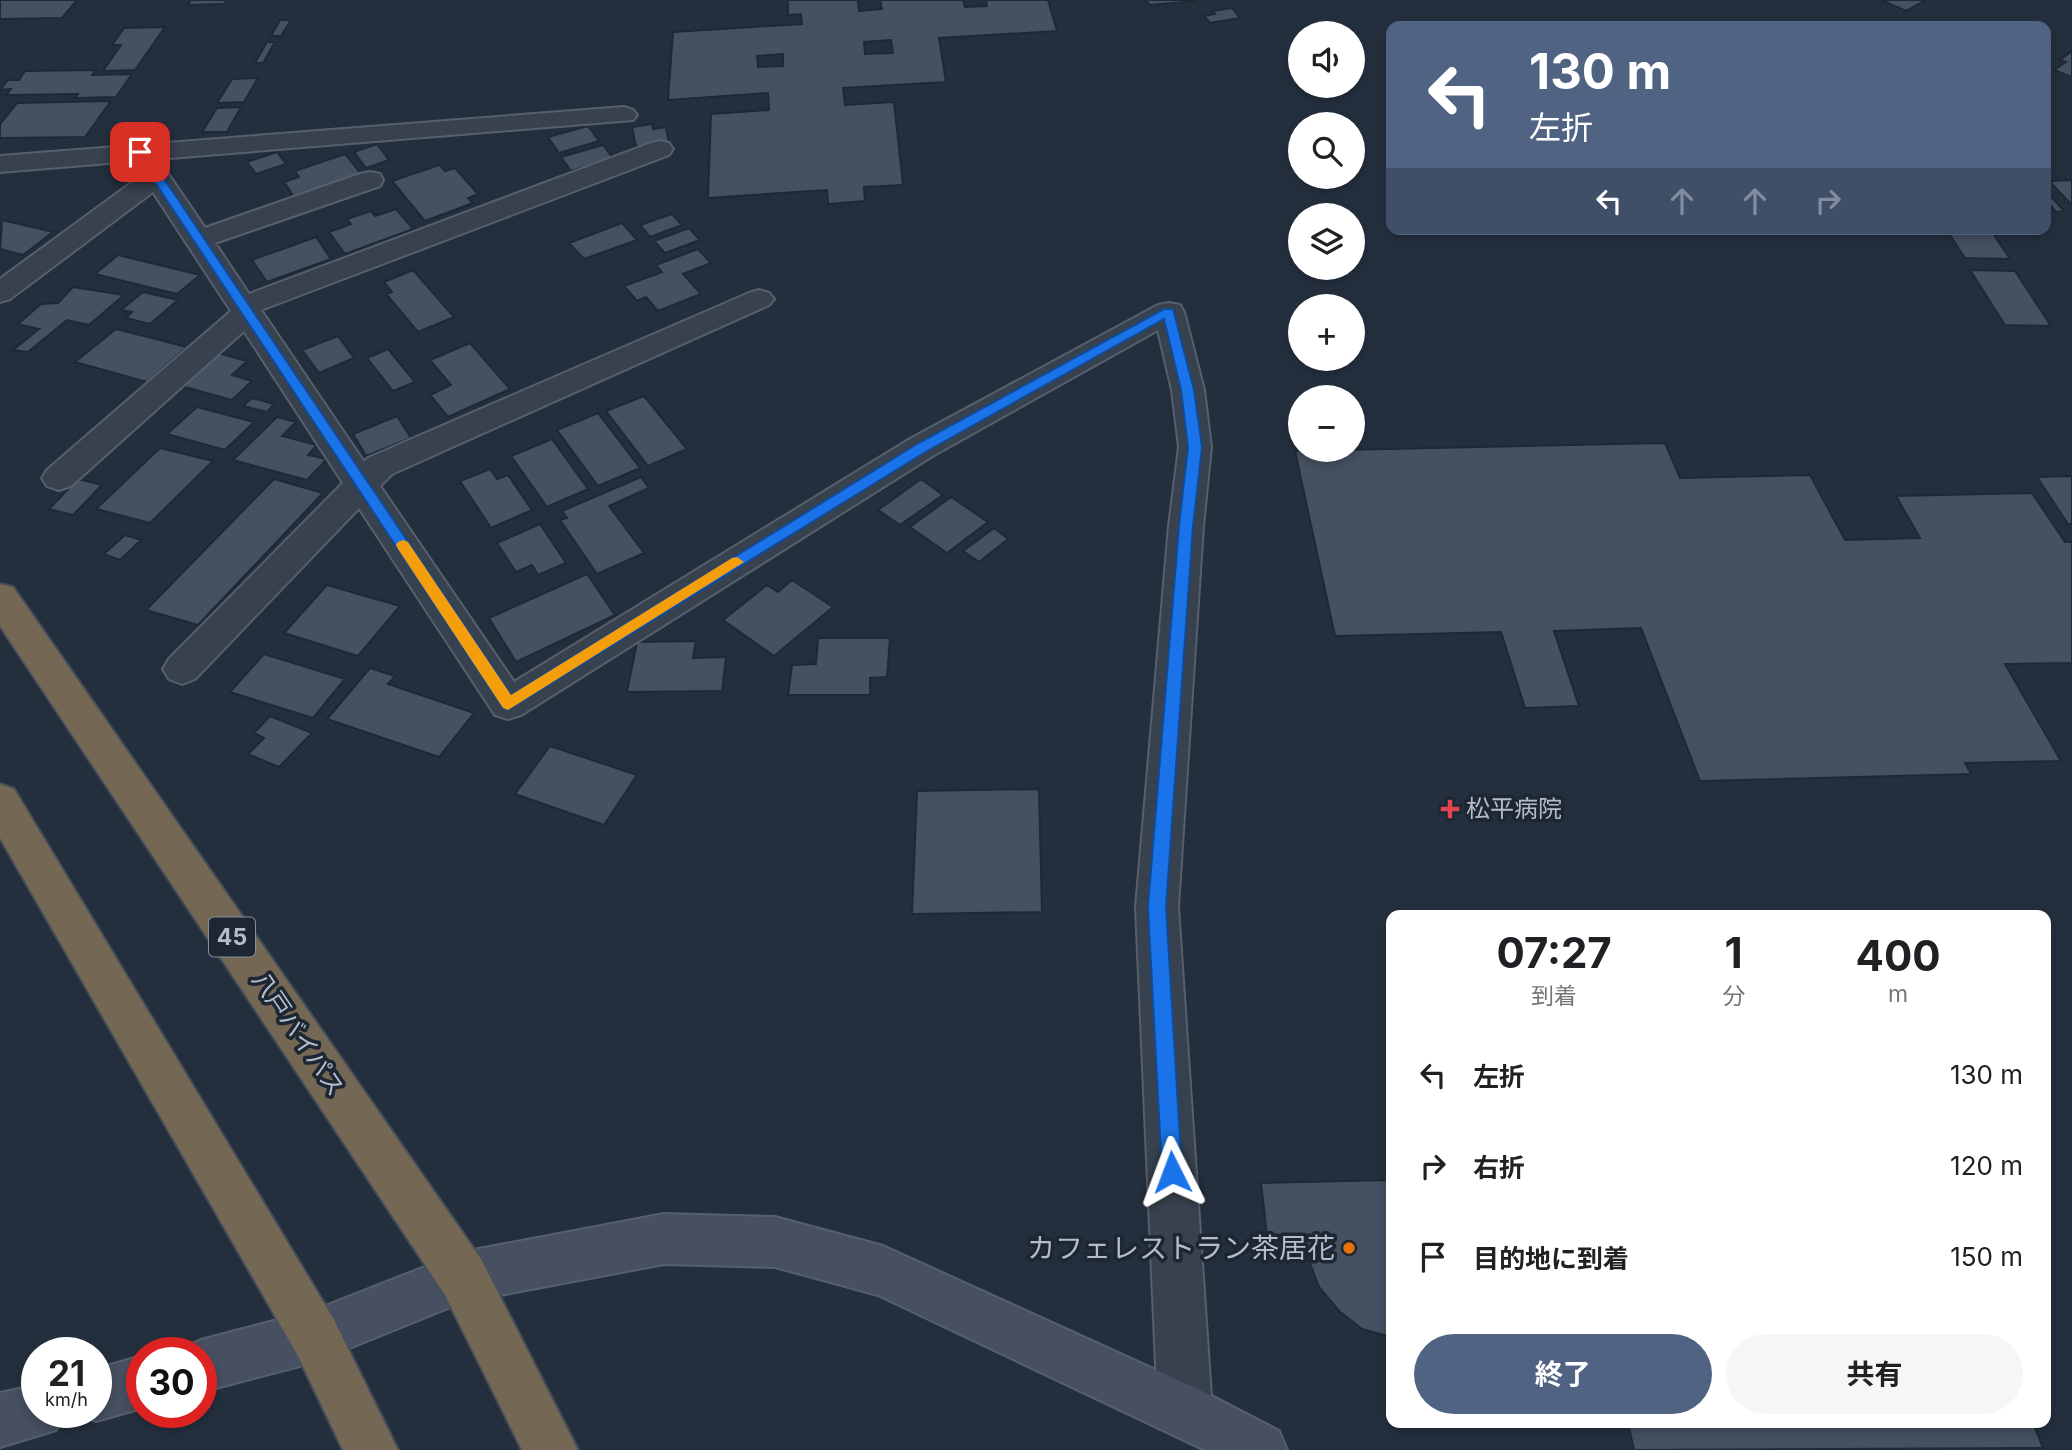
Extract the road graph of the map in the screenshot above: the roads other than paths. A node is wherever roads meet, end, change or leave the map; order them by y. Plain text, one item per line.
1 (624, 115) dead end
2 (660, 149) dead end
3 (0, 164) edge
4 (148, 164) junction
5 (370, 180) dead end
6 (199, 240) junction
7 (0, 293) edge
8 (760, 299) dead end
9 (246, 309) junction
10 (59, 478) dead end
11 (363, 484) junction
12 (0, 597) edge
13 (182, 669) dead end
14 (0, 801) edge
15 (463, 1277) junction
16 (315, 1336) junction
17 (217, 1362) edge
18 (1185, 1411) junction
19 (21, 1415) edge
20 (0, 1420) edge
21 (371, 1450) edge
22 (551, 1450) edge
23 (1260, 1450) edge

1 - 4 street
2 - 9 street
3 - 4 street
4 - 6 street
4 - 7 street
5 - 6 street
6 - 9 street
8 - 11 street
9 - 10 street
9 - 11 street
11 - 13 street
11 - 18 street
12 - 15 highway, 八戸バイパス / 45
14 - 16 highway
15 - 16 street
15 - 18 street
15 - 22 highway, 八戸バイパス / 45
16 - 17 street
16 - 21 highway
18 - 23 street
19 - 20 street

